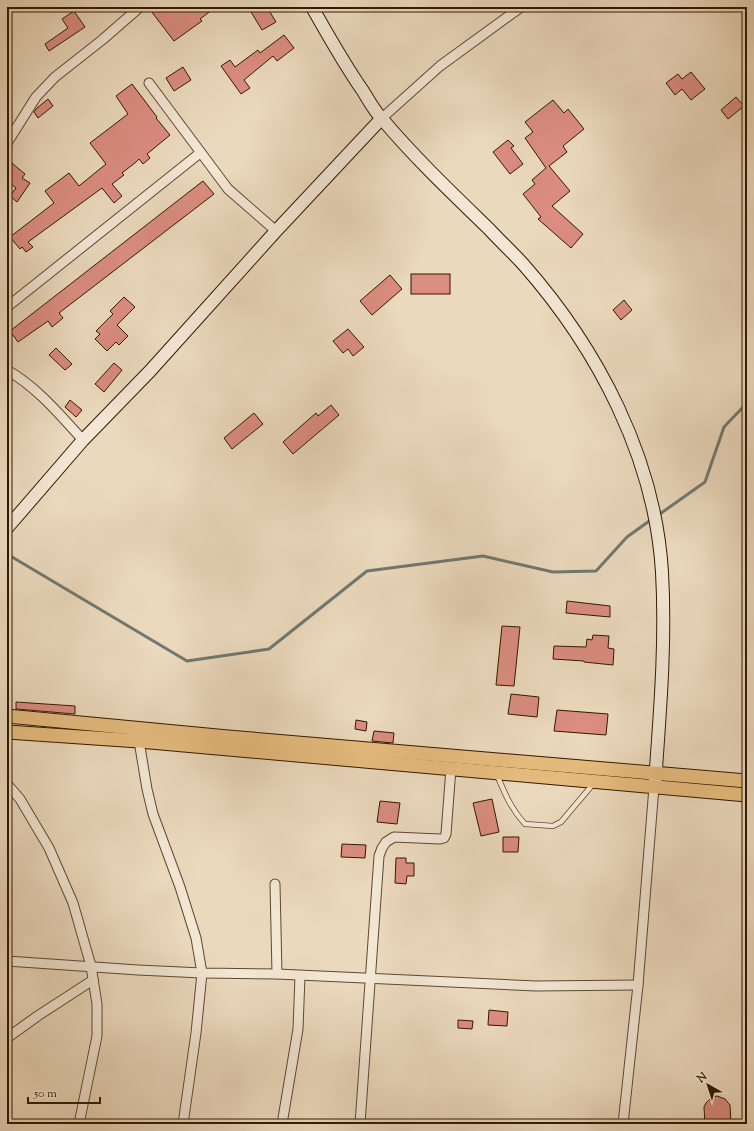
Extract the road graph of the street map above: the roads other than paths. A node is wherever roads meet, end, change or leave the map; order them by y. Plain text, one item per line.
1 (140, 7) edge
2 (312, 7) edge
3 (521, 7) edge
4 (149, 83) dead end
5 (381, 119) junction
6 (7, 143) edge
7 (200, 153) junction
8 (276, 231) junction
9 (7, 307) edge
10 (7, 370) edge
11 (83, 440) junction
12 (7, 528) edge
13 (7, 716) edge
14 (7, 732) edge
15 (139, 741) junction
16 (451, 768) junction
17 (496, 772) junction
18 (655, 773) junction
19 (596, 781) junction
20 (747, 781) edge
21 (654, 787) junction
22 (8, 789) edge
23 (747, 795) edge
24 (275, 884) dead end
25 (7, 961) edge
26 (90, 966) junction
27 (202, 973) junction
28 (277, 974) junction
29 (300, 976) junction
30 (370, 979) junction
31 (93, 980) junction
32 (638, 985) junction
33 (7, 1038) edge
34 (80, 1124) edge
35 (183, 1124) edge
36 (282, 1124) edge
37 (360, 1124) edge
38 (623, 1124) edge

1 - 6 street
2 - 5 street
3 - 5 street
4 - 7 street
5 - 8 street
5 - 18 street
7 - 8 street
7 - 9 street
8 - 11 street
10 - 11 street
11 - 12 street
13 - 18 main road
14 - 15 main road
15 - 16 main road
15 - 27 street
16 - 17 main road
16 - 30 street
17 - 19 main road
17 - 19 lane
18 - 20 main road
18 - 21 street
19 - 21 main road
21 - 23 main road
21 - 32 street
22 - 26 street
24 - 28 street
25 - 26 street
26 - 27 street
26 - 31 street
27 - 28 street
27 - 35 street
28 - 29 street
29 - 30 street
29 - 36 street
30 - 32 street
30 - 37 street
31 - 33 street
31 - 34 street
32 - 38 street

